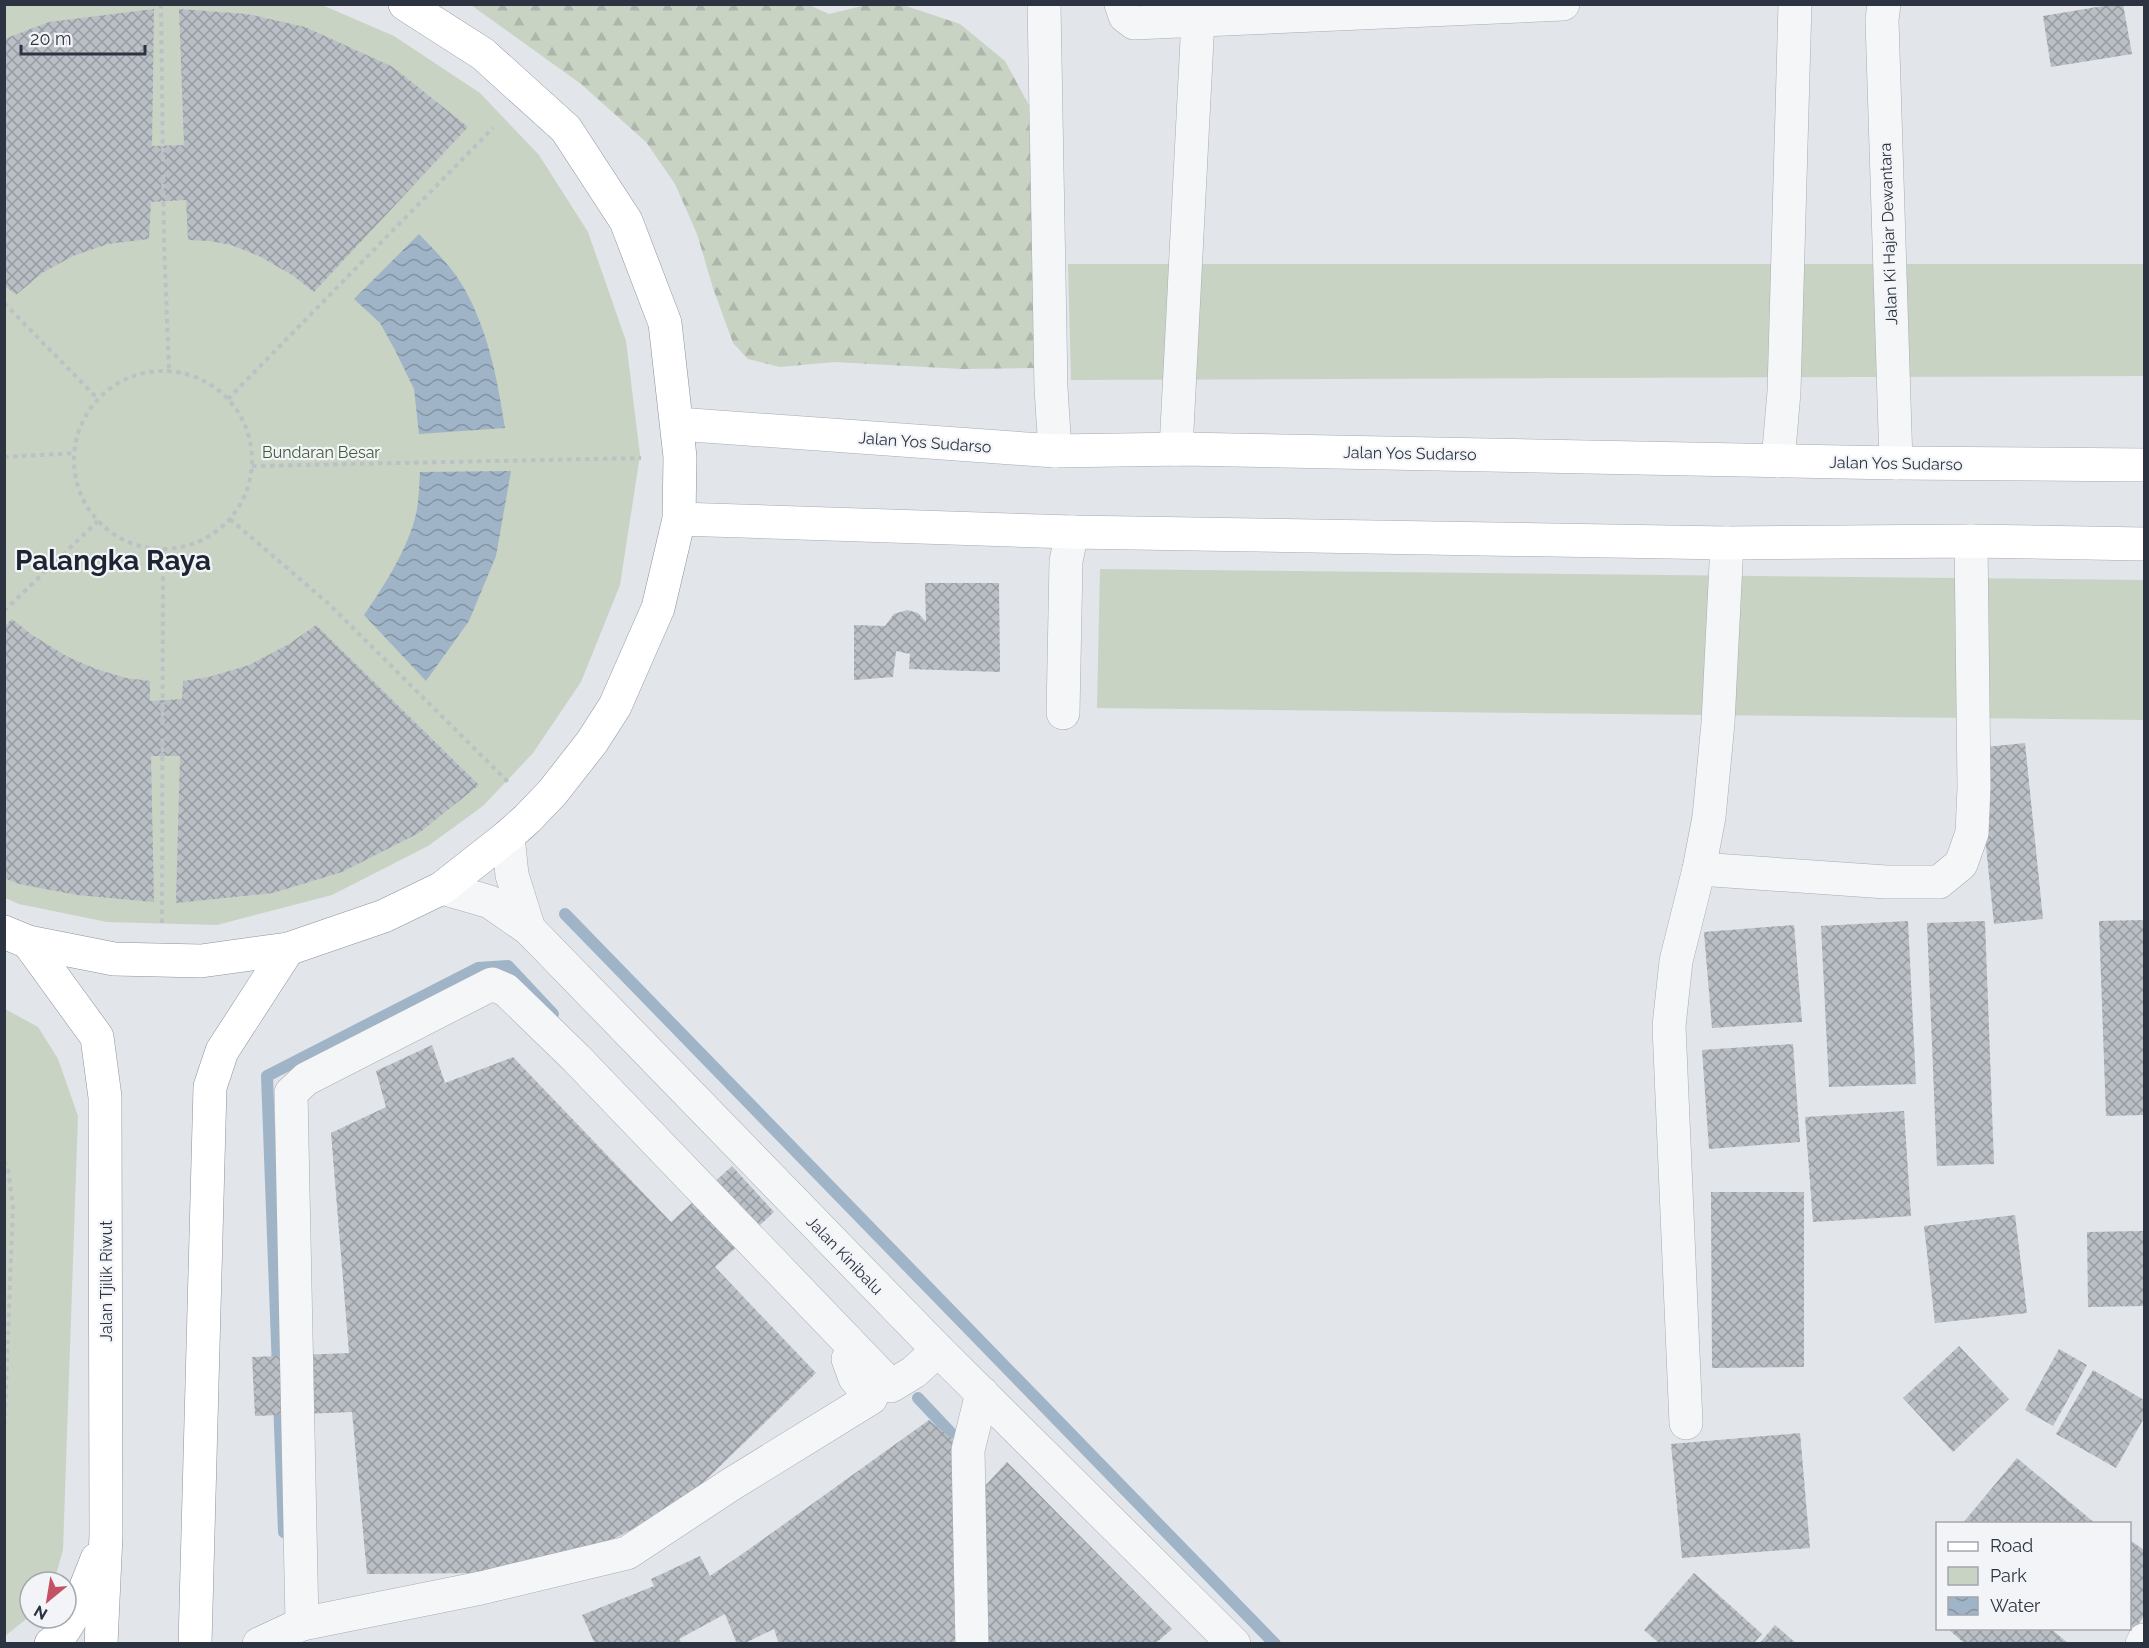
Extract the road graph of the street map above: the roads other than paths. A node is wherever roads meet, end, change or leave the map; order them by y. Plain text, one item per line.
1 (405, 4) edge
2 (1044, 4) edge
3 (1120, 4) edge
4 (1563, 4) edge
5 (1795, 4) edge
6 (1884, 4) edge
7 (1198, 20) junction
8 (677, 424) junction
9 (1176, 449) junction
10 (1055, 451) junction
11 (1778, 461) junction
12 (1896, 463) junction
13 (2145, 465) edge
14 (679, 519) junction
15 (1072, 532) junction
16 (1971, 541) junction
17 (1727, 543) junction
18 (2145, 544) edge
19 (1063, 713) dead end
20 (508, 836) junction
21 (1699, 869) junction
22 (442, 888) junction
23 (529, 929) junction
24 (16, 937) edge
25 (288, 949) junction
26 (723, 1243) dead end
27 (812, 1305) junction
28 (838, 1330) junction
29 (938, 1350) junction
30 (982, 1393) junction
31 (1686, 1423) dead end
32 (314, 1424) dead end
33 (299, 1521) junction
34 (106, 1535) junction
35 (302, 1624) junction
36 (51, 1644) edge
37 (101, 1644) edge
38 (195, 1644) edge
39 (259, 1644) edge
40 (972, 1644) edge
41 (1234, 1644) edge

1 - 8 main road
2 - 10 street
3 - 7 street
4 - 7 street
5 - 11 street
6 - 12 street, Jalan Ki Hajar Dewantara
7 - 9 street
8 - 10 main road, Jalan Yos Sudarso
8 - 14 main road
9 - 10 main road, Jalan Yos Sudarso
9 - 11 main road, Jalan Yos Sudarso
11 - 12 main road, Jalan Yos Sudarso
12 - 13 main road, Jalan Yos Sudarso
14 - 15 main road
14 - 20 main road
15 - 17 main road
15 - 19 street
16 - 17 main road
16 - 18 main road
16 - 21 street
17 - 21 street
20 - 22 main road
20 - 23 street, Jalan Kinibalu
21 - 31 street
22 - 23 street
22 - 25 main road
23 - 29 street, Jalan Kinibalu
24 - 25 main road
24 - 34 main road, Jalan Tjilik Riwut
25 - 38 main road
26 - 27 street
27 - 28 street
27 - 33 street
28 - 29 street
28 - 35 street
29 - 30 street, Jalan Kinibalu
30 - 40 street
30 - 41 street, Jalan Kinibalu
32 - 33 street
33 - 35 street
34 - 36 main road
34 - 37 main road, Jalan Tjilik Riwut
35 - 39 street

